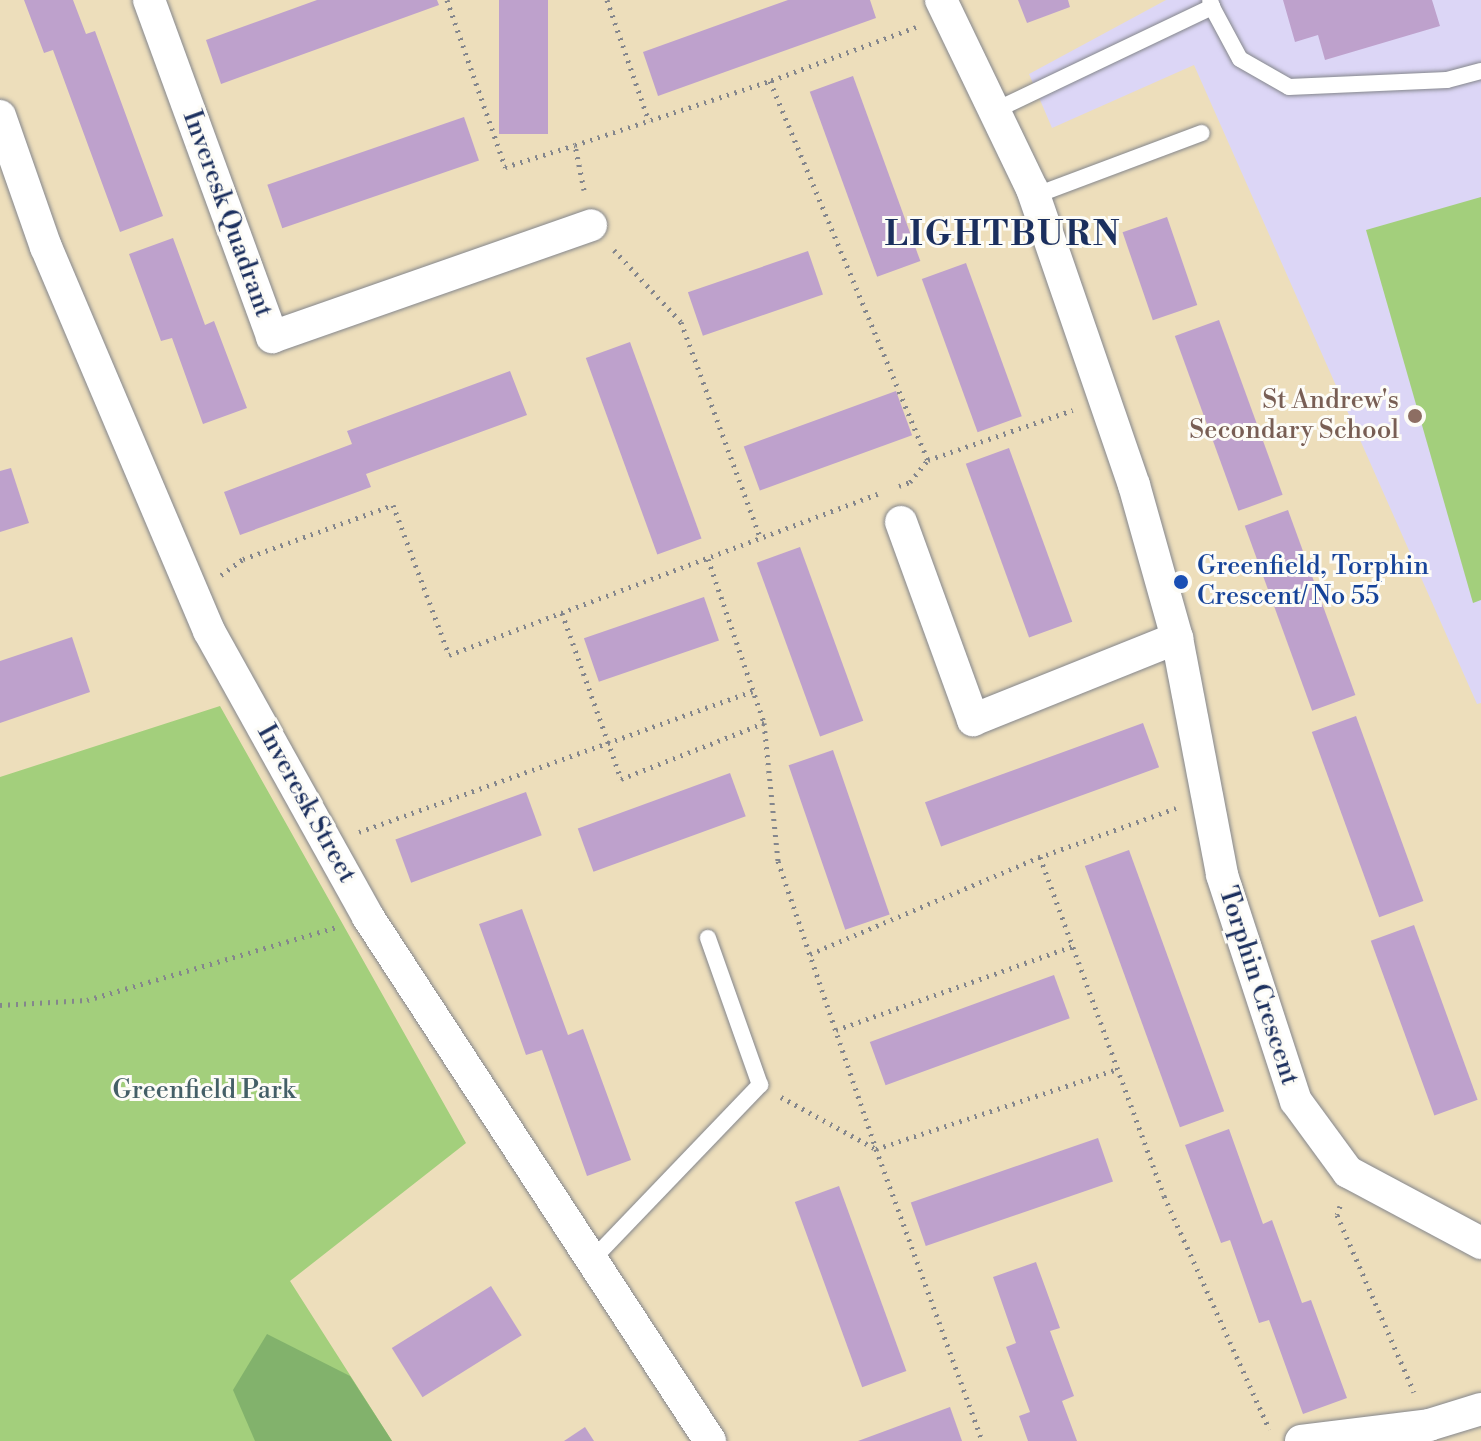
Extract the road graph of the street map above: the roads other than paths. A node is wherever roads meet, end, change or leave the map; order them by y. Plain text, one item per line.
1 (149, 0) edge
2 (1211, 3) edge
3 (945, 8) edge
4 (1481, 71) edge
5 (994, 111) junction
6 (0, 116) edge
7 (1202, 133) dead end
8 (1034, 196) junction
9 (591, 225) road end
10 (901, 522) dead end
11 (1177, 638) junction
12 (708, 938) dead end
13 (1481, 1243) edge
14 (592, 1260) junction
15 (1481, 1409) edge
16 (710, 1441) edge
17 (1301, 1441) edge

1 - 9 street, Inveresk Quadrant
2 - 4 lane
2 - 5 lane
3 - 5 street, Torphin Crescent
5 - 8 street, Torphin Crescent
6 - 14 street, Inveresk Street
7 - 8 lane
8 - 11 street, Torphin Crescent
10 - 11 street
11 - 13 street, Torphin Crescent
12 - 14 lane
14 - 16 street, Inveresk Street
15 - 17 street

